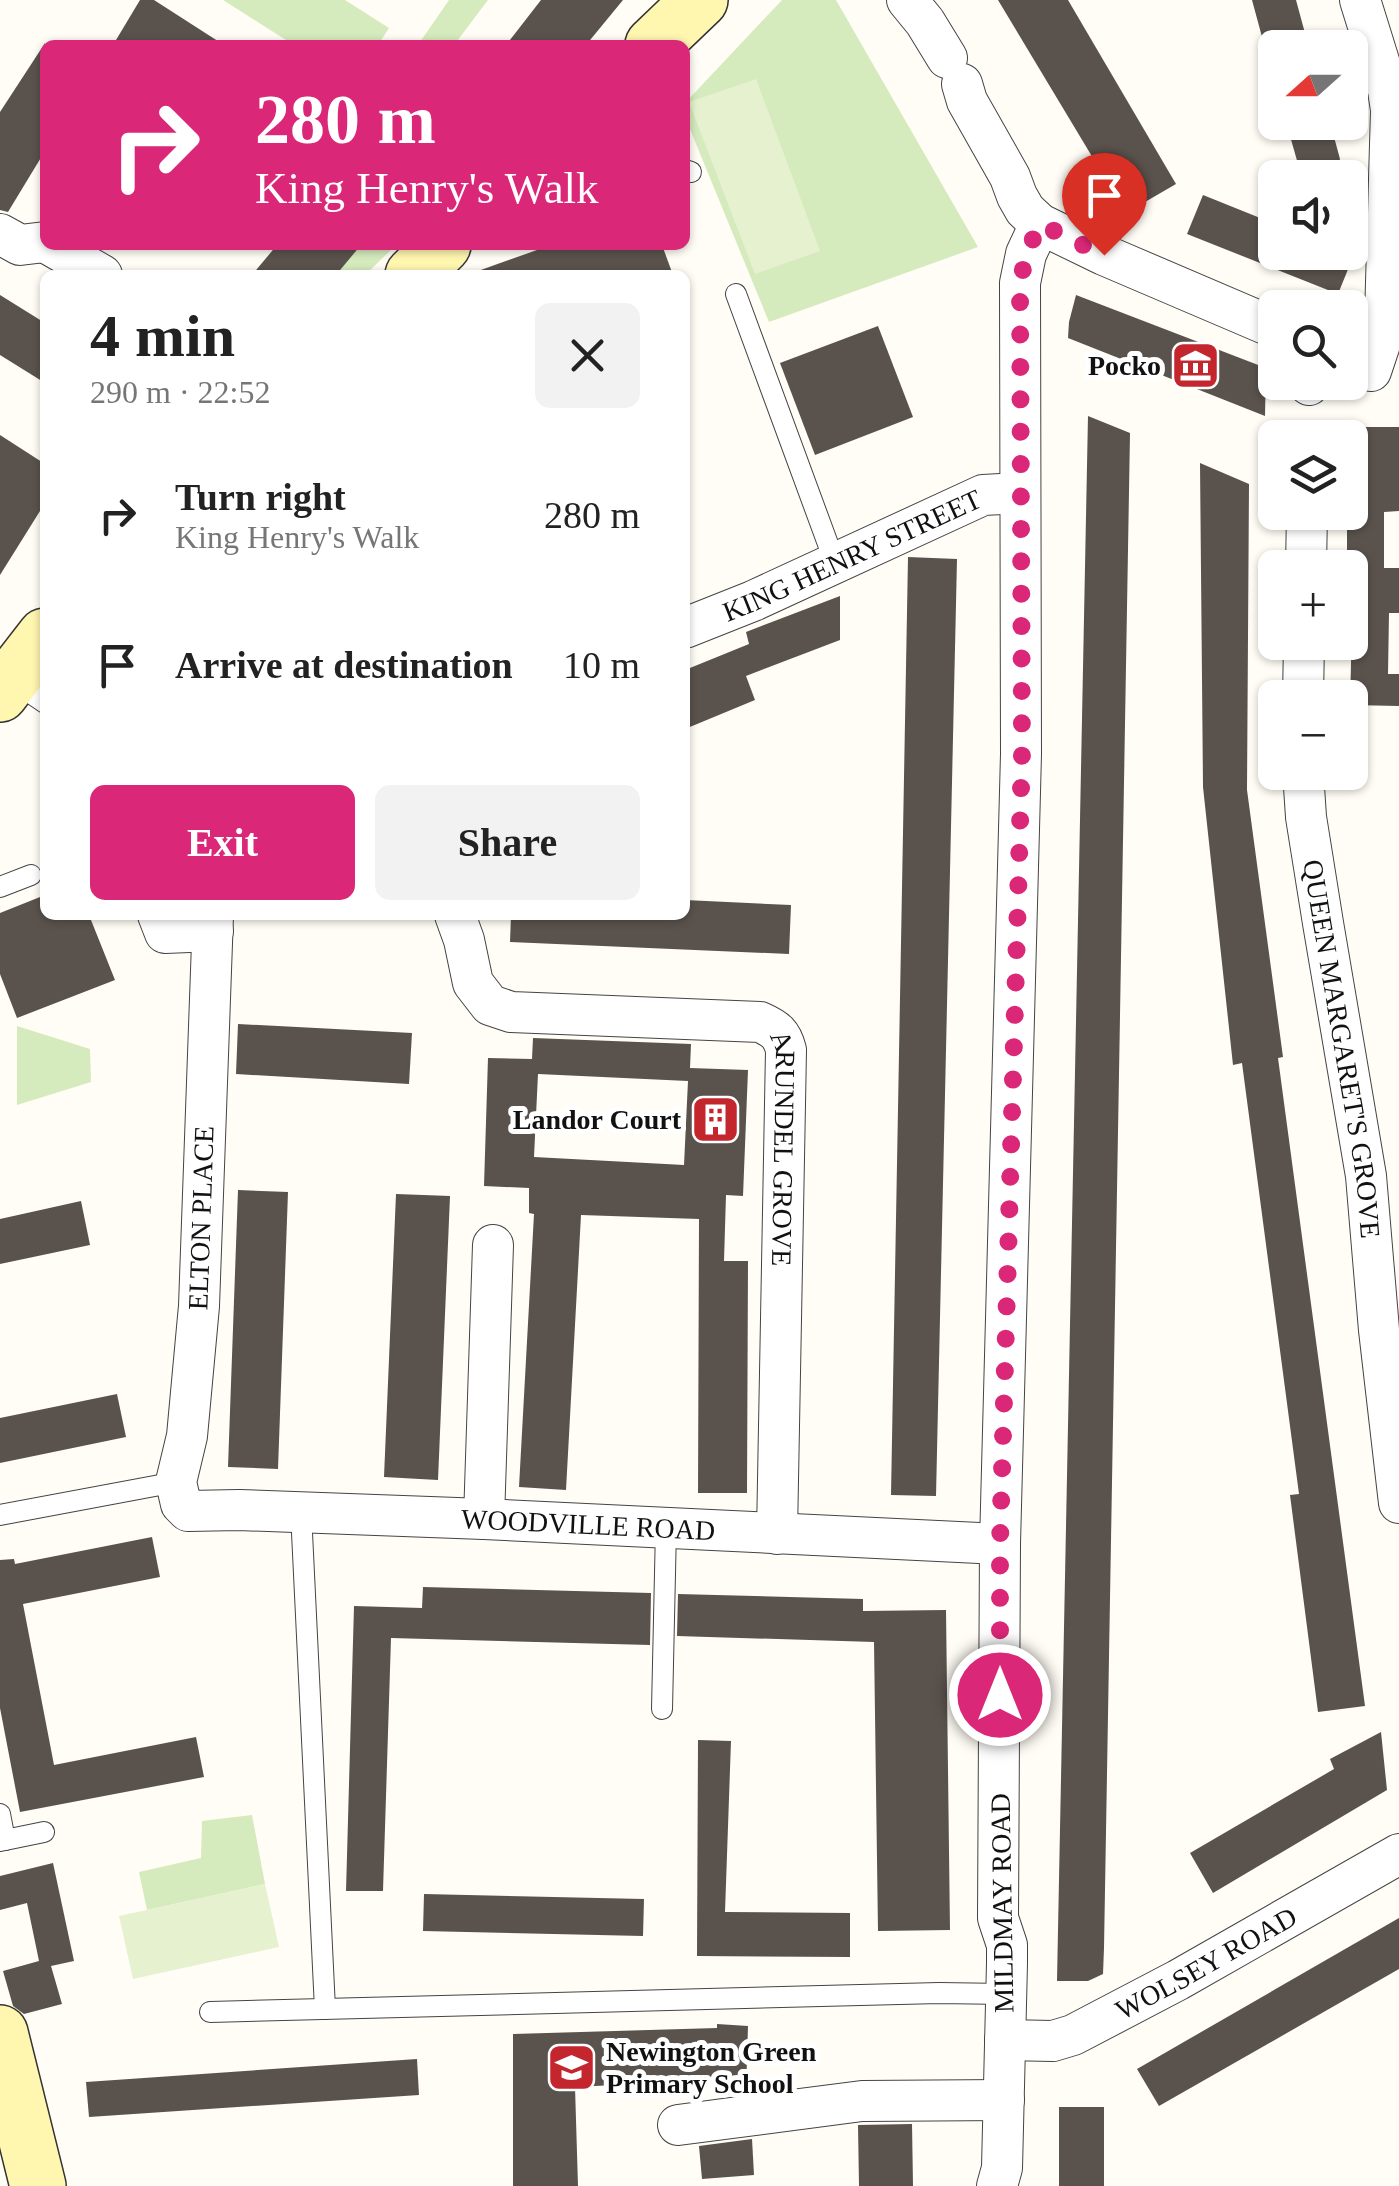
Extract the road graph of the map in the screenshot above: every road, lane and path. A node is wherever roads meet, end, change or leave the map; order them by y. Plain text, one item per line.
1 (700, 0) edge
2 (908, 0) edge
3 (1360, 0) edge
4 (658, 40) edge
5 (1394, 89) edge
6 (1040, 224) junction
7 (0, 234) edge
8 (40, 244) edge
9 (58, 250) edge
10 (438, 250) edge
11 (93, 270) edge
12 (417, 270) edge
13 (736, 294) dead end
14 (1258, 321) edge
15 (1373, 372) edge
16 (1020, 493) junction
17 (835, 563) junction
18 (690, 626) edge
19 (40, 647) edge
20 (19, 692) edge
21 (1304, 790) edge
22 (31, 875) dead end
23 (0, 887) edge
24 (160, 920) edge
25 (456, 920) edge
26 (213, 923) edge
27 (493, 1244) dead end
28 (178, 1493) junction
29 (1399, 1504) edge
30 (300, 1512) junction
31 (0, 1515) edge
32 (484, 1519) junction
33 (666, 1528) junction
34 (778, 1534) junction
35 (1000, 1544) junction
36 (662, 1709) dead end
37 (0, 1814) edge
38 (44, 1832) dead end
39 (3, 1840) edge
40 (1399, 1854) edge
41 (1006, 1994) junction
42 (325, 2009) junction
43 (210, 2012) dead end
44 (0, 2033) edge
45 (1005, 2040) junction
46 (1004, 2100) junction
47 (678, 2125) dead end
48 (38, 2186) edge
49 (997, 2186) edge

1 - 4 street
2 - 6 street
3 - 5 street
5 - 15 street
6 - 14 street
6 - 16 street, MILDMAY ROAD
7 - 8 street
9 - 11 street
10 - 12 street
13 - 17 lane
16 - 17 street, KING HENRY STREET
16 - 35 street, MILDMAY ROAD
17 - 18 street, KING HENRY STREET
19 - 20 street
21 - 29 street, QUEEN MARGARET'S GROVE
22 - 23 lane
24 - 26 street, ELTON PLACE
25 - 34 street, ARUNDEL GROVE
26 - 28 street, ELTON PLACE
27 - 32 street
28 - 30 street, WOODVILLE ROAD
28 - 31 lane
30 - 32 street, WOODVILLE ROAD
30 - 42 lane
32 - 33 street, WOODVILLE ROAD
33 - 34 street, WOODVILLE ROAD
33 - 36 lane
34 - 35 street, WOODVILLE ROAD
35 - 41 street, MILDMAY ROAD
37 - 39 lane
38 - 39 lane
40 - 45 street, WOLSEY ROAD
41 - 42 lane
41 - 45 street, MILDMAY ROAD
42 - 43 lane
44 - 48 street
45 - 46 street, MILDMAY ROAD
46 - 47 street
46 - 49 street, MILDMAY ROAD

